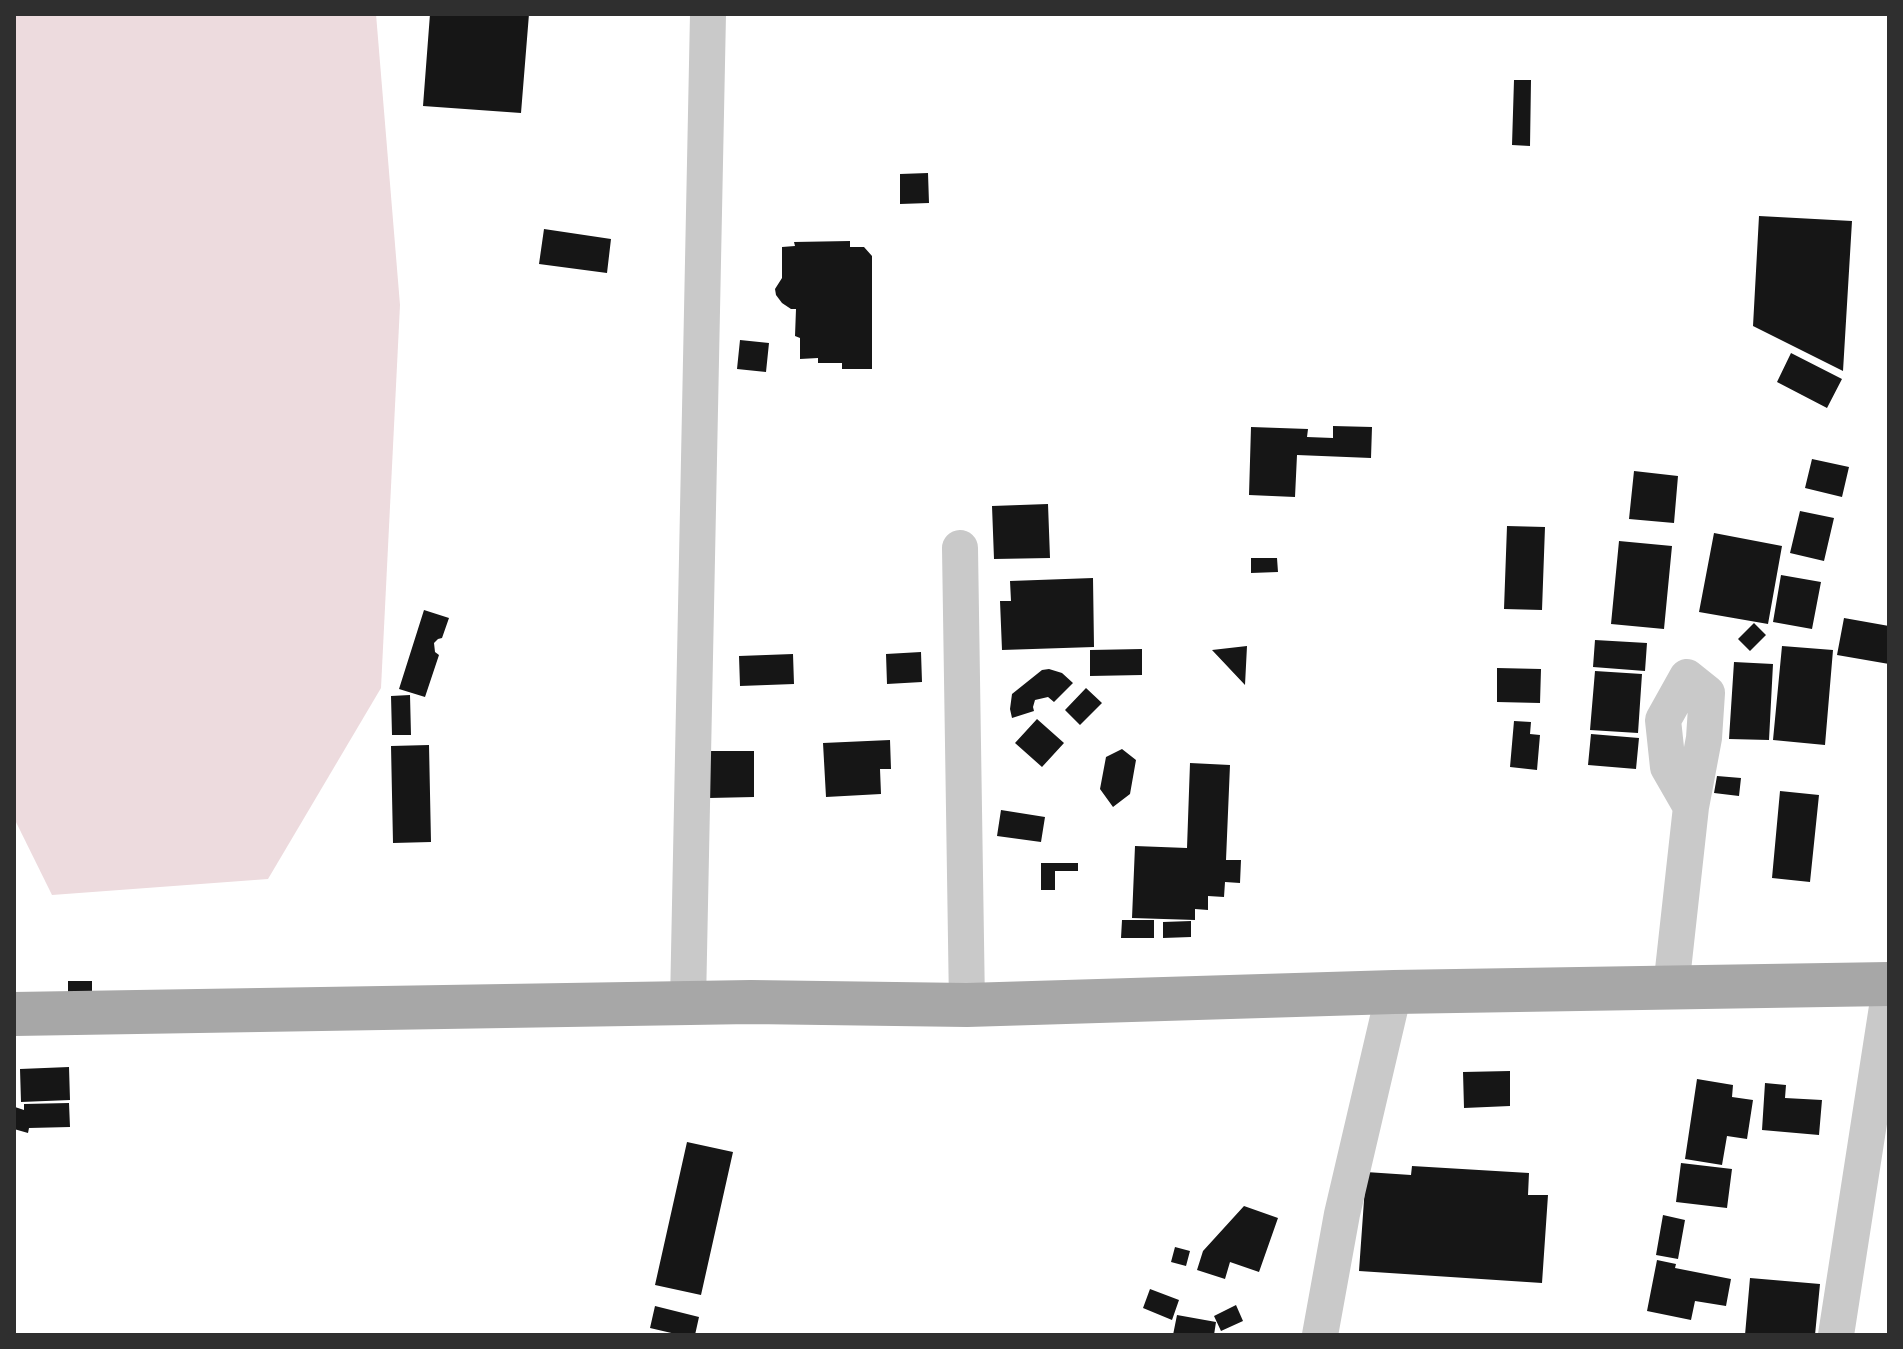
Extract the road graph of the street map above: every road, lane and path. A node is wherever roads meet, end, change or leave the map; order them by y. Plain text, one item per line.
1 (708, 14) edge
2 (960, 548) dead end
3 (1691, 807) dead end
4 (1889, 984) edge
5 (1671, 988) junction
6 (1394, 992) junction
7 (1889, 994) edge
8 (688, 1003) junction
9 (967, 1005) junction
10 (14, 1014) edge
11 (1320, 1335) edge
12 (1836, 1335) edge

1 - 8 street
2 - 9 street
3 - 5 street
4 - 5 main road
5 - 6 main road
6 - 9 main road
6 - 11 street
7 - 12 street
8 - 9 main road
8 - 10 main road

